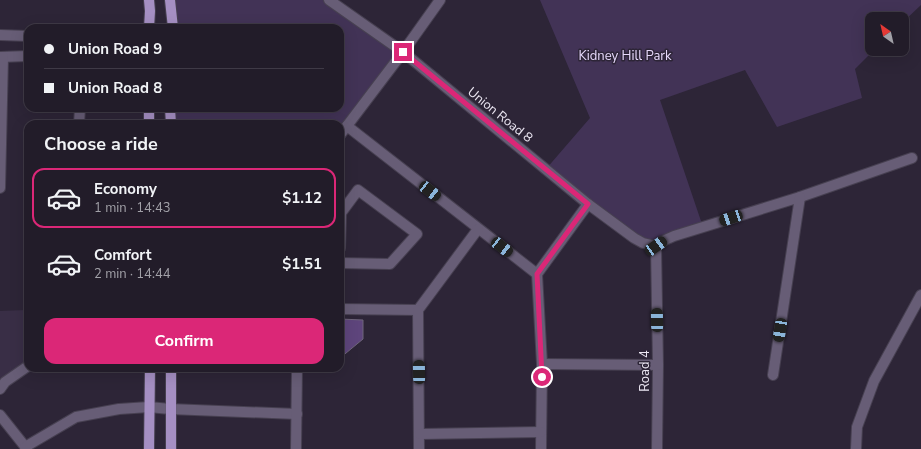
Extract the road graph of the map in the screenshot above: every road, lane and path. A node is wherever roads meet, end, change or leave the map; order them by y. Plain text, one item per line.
1 (149, 0) edge
2 (170, 0) edge
3 (328, 0) edge
4 (440, 0) edge
5 (149, 24) edge
6 (173, 24) edge
7 (0, 35) edge
8 (24, 36) edge
9 (403, 52) junction
10 (24, 56) edge
11 (1, 57) edge
12 (347, 126) junction
13 (344, 130) edge
14 (912, 158) dead end
15 (0, 188) edge
16 (800, 197) junction
17 (588, 204) junction
18 (344, 210) edge
19 (478, 229) junction
20 (656, 246) junction
21 (344, 263) edge
22 (537, 274) junction
23 (921, 295) edge
24 (344, 309) edge
25 (418, 310) junction
26 (916, 314) edge
27 (542, 364) junction
28 (658, 365) junction
29 (24, 369) edge
30 (150, 372) edge
31 (171, 372) edge
32 (297, 372) edge
33 (773, 374) dead end
34 (0, 389) edge
35 (149, 407) junction
36 (170, 409) junction
37 (297, 414) junction
38 (0, 415) edge
39 (542, 432) junction
40 (420, 434) junction
41 (26, 448) edge
42 (149, 449) edge
43 (171, 449) edge
44 (296, 449) edge
45 (419, 449) edge
46 (542, 449) edge
47 (657, 449) edge
48 (856, 449) edge

1 - 5 main road
2 - 6 main road
3 - 9 street, Union Road 8
4 - 9 street
7 - 8 street
9 - 12 street
9 - 17 street, Union Road 8
10 - 11 street
11 - 15 street
12 - 13 street
12 - 19 street
14 - 16 street
16 - 20 street
16 - 33 street
17 - 20 street, Union Road 8
17 - 22 street
18 - 21 street
19 - 22 street
19 - 25 street
20 - 28 street, Road 4
22 - 27 street
23 - 26 street
24 - 25 street
25 - 40 street
26 - 48 street
27 - 28 street
27 - 39 street
28 - 47 street, Road 4
29 - 34 street
30 - 35 main road
31 - 36 main road
32 - 37 street
35 - 36 street
35 - 41 street
35 - 42 main road
36 - 37 street
36 - 43 main road
37 - 44 street
38 - 41 street
39 - 40 street
39 - 46 street
40 - 45 street

